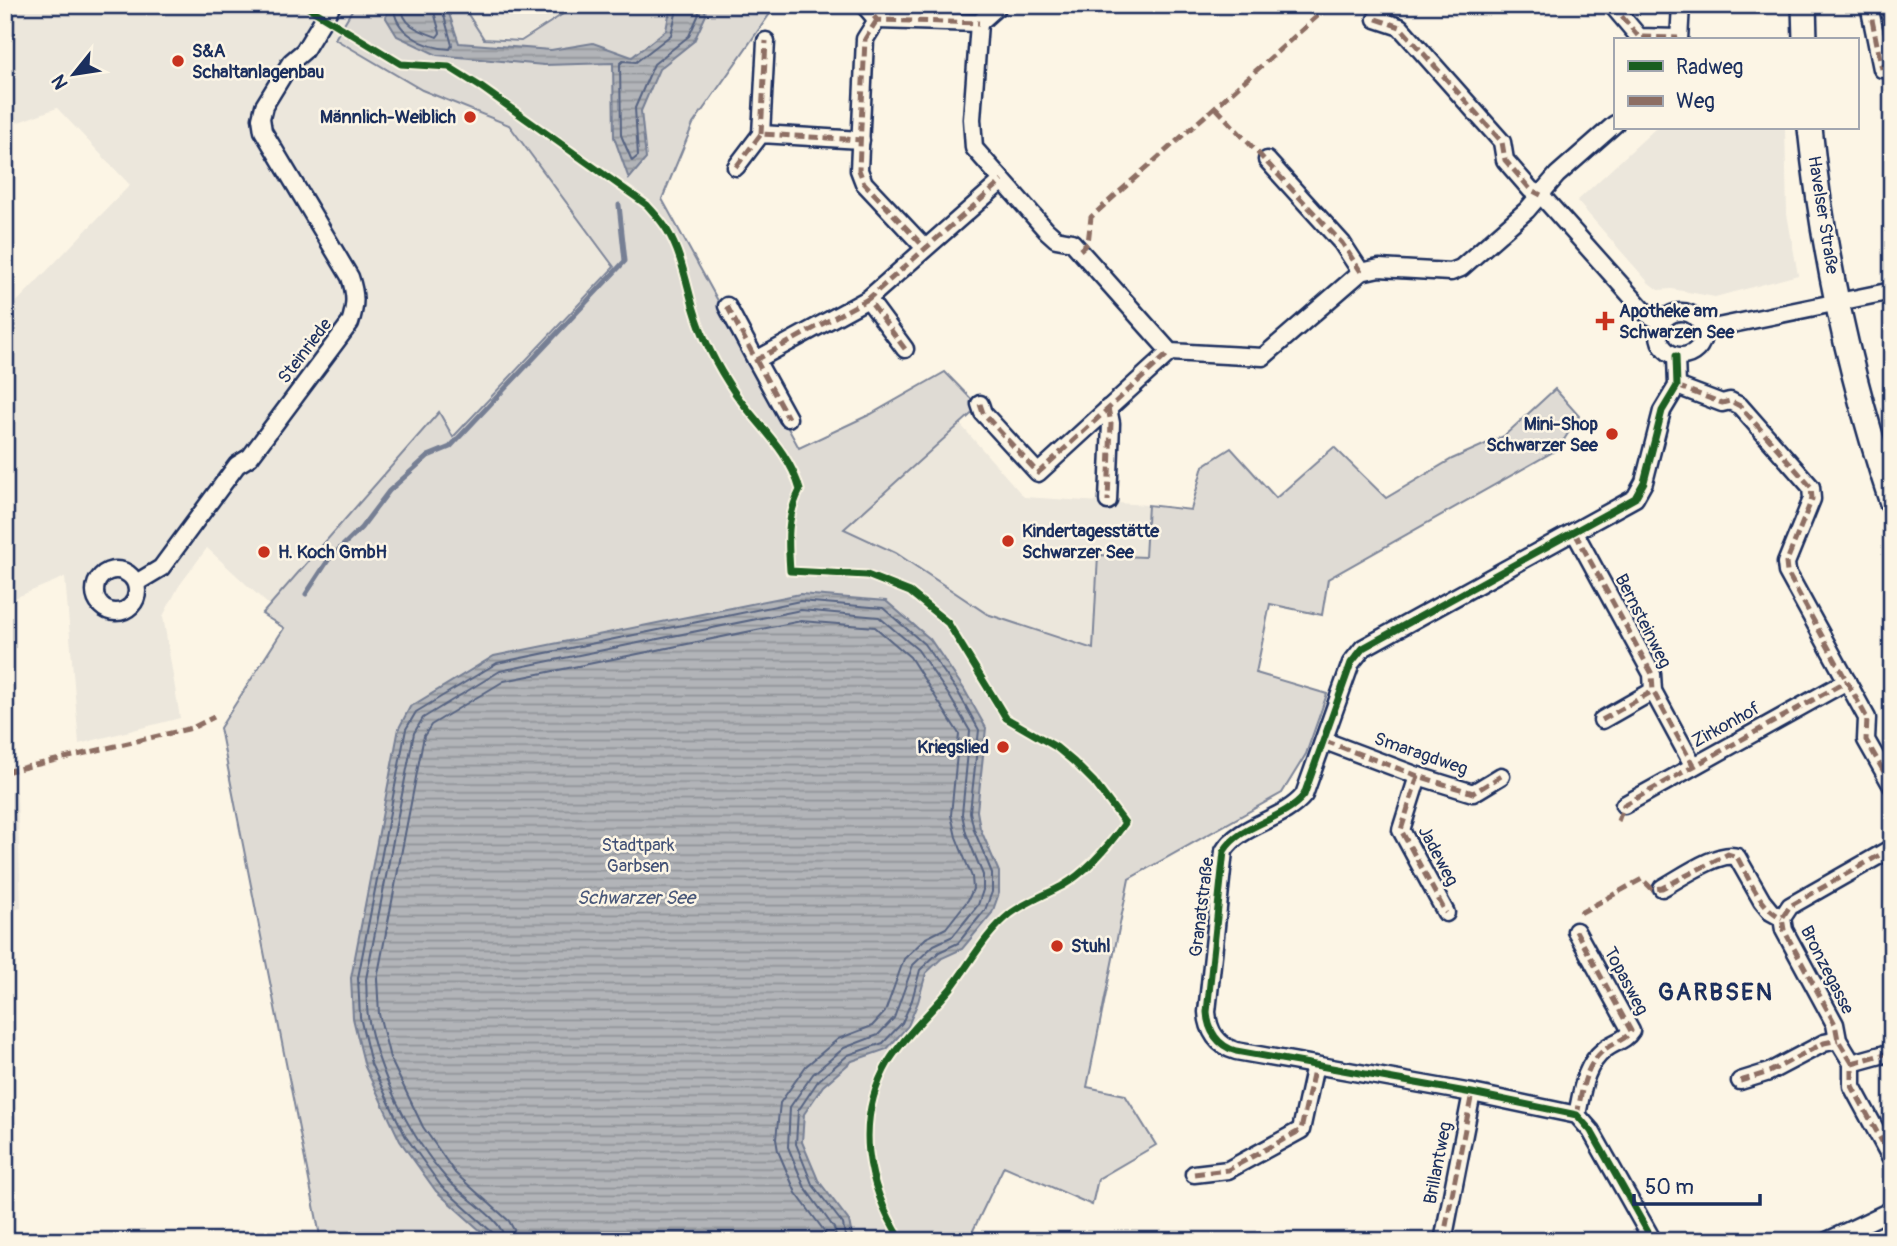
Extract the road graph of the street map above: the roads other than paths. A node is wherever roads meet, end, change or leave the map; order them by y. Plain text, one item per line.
1 (332, 5) edge
2 (864, 5) edge
3 (999, 5) edge
4 (1612, 5) edge
5 (1681, 5) edge
6 (1804, 5) edge
7 (1869, 5) edge
8 (1376, 19) dead end
9 (877, 20) junction
10 (979, 23) junction
11 (1659, 38) edge
12 (1679, 38) edge
13 (1805, 38) edge
14 (766, 41) dead end
15 (1882, 69) dead end
16 (1614, 125) edge
17 (1811, 130) edge
18 (761, 134) junction
19 (861, 140) junction
20 (1267, 160) dead end
21 (736, 167) dead end
22 (1002, 181) junction
23 (1541, 195) junction
24 (925, 248) junction
25 (1360, 272) junction
26 (1892, 291) edge
27 (868, 299) junction
28 (1836, 302) junction
29 (727, 306) dead end
30 (1662, 322) junction
31 (1703, 330) junction
32 (905, 349) dead end
33 (1170, 352) junction
34 (1676, 356) junction
35 (755, 360) junction
36 (1677, 386) junction
37 (980, 404) dead end
38 (1108, 408) junction
39 (788, 418) dead end
40 (1108, 501) dead end
41 (1892, 503) edge
42 (1575, 533) junction
43 (136, 583) dead end
44 (1847, 681) junction
45 (1653, 691) junction
46 (1602, 720) dead end
47 (1325, 741) junction
48 (1693, 765) junction
49 (1418, 776) junction
50 (1501, 776) dead end
51 (1892, 786) edge
52 (1624, 805) dead end
53 (1892, 848) edge
54 (1662, 888) dead end
55 (1446, 913) dead end
56 (1782, 918) junction
57 (1576, 931) dead end
58 (1838, 1040) junction
59 (1892, 1052) edge
60 (1852, 1063) junction
61 (1315, 1065) junction
62 (1740, 1081) dead end
63 (1472, 1093) junction
64 (1577, 1115) junction
65 (1892, 1160) edge
66 (1194, 1174) dead end
67 (1892, 1210) edge
68 (1443, 1241) edge
69 (1653, 1241) edge
70 (1827, 1241) edge

1 - 43 street, Steinriede
2 - 9 street
3 - 10 street
4 - 11 street
5 - 12 street
6 - 13 street
7 - 15 street
8 - 23 street
9 - 10 street
9 - 19 street
10 - 22 street
14 - 18 street
16 - 23 street
17 - 28 street, Havelser Straße
18 - 19 street
18 - 21 street
19 - 24 street
20 - 25 street
22 - 24 street
22 - 33 street
23 - 25 street
23 - 30 street
24 - 27 street
25 - 33 street
26 - 28 street
27 - 32 street
27 - 35 street
28 - 31 street
28 - 41 street, Havelser Straße
29 - 35 street
30 - 31 street
30 - 34 street
31 - 34 street
33 - 38 street
34 - 36 street
35 - 39 street
36 - 42 street, Granatstraße
36 - 44 street
37 - 38 street
38 - 40 street
42 - 45 street, Bernsteinweg
42 - 47 street, Granatstraße
44 - 48 street, Zirkonhof
44 - 51 street
45 - 46 street
45 - 48 street, Bernsteinweg
47 - 49 street, Smaragdweg
47 - 61 street, Granatstraße
48 - 52 street, Zirkonhof
49 - 50 street, Smaragdweg
49 - 55 street, Jadeweg
53 - 56 street, Bronzegasse
54 - 56 street, Bronzegasse
56 - 58 street, Bronzegasse
57 - 64 street, Topasweg
58 - 60 street, Bronzegasse
58 - 62 street, Bronzegasse
59 - 60 street
60 - 65 street, Bronzegasse
61 - 63 street, Granatstraße
61 - 66 street
63 - 64 street, Granatstraße
63 - 68 street, Brillantweg
64 - 69 street
67 - 70 street

